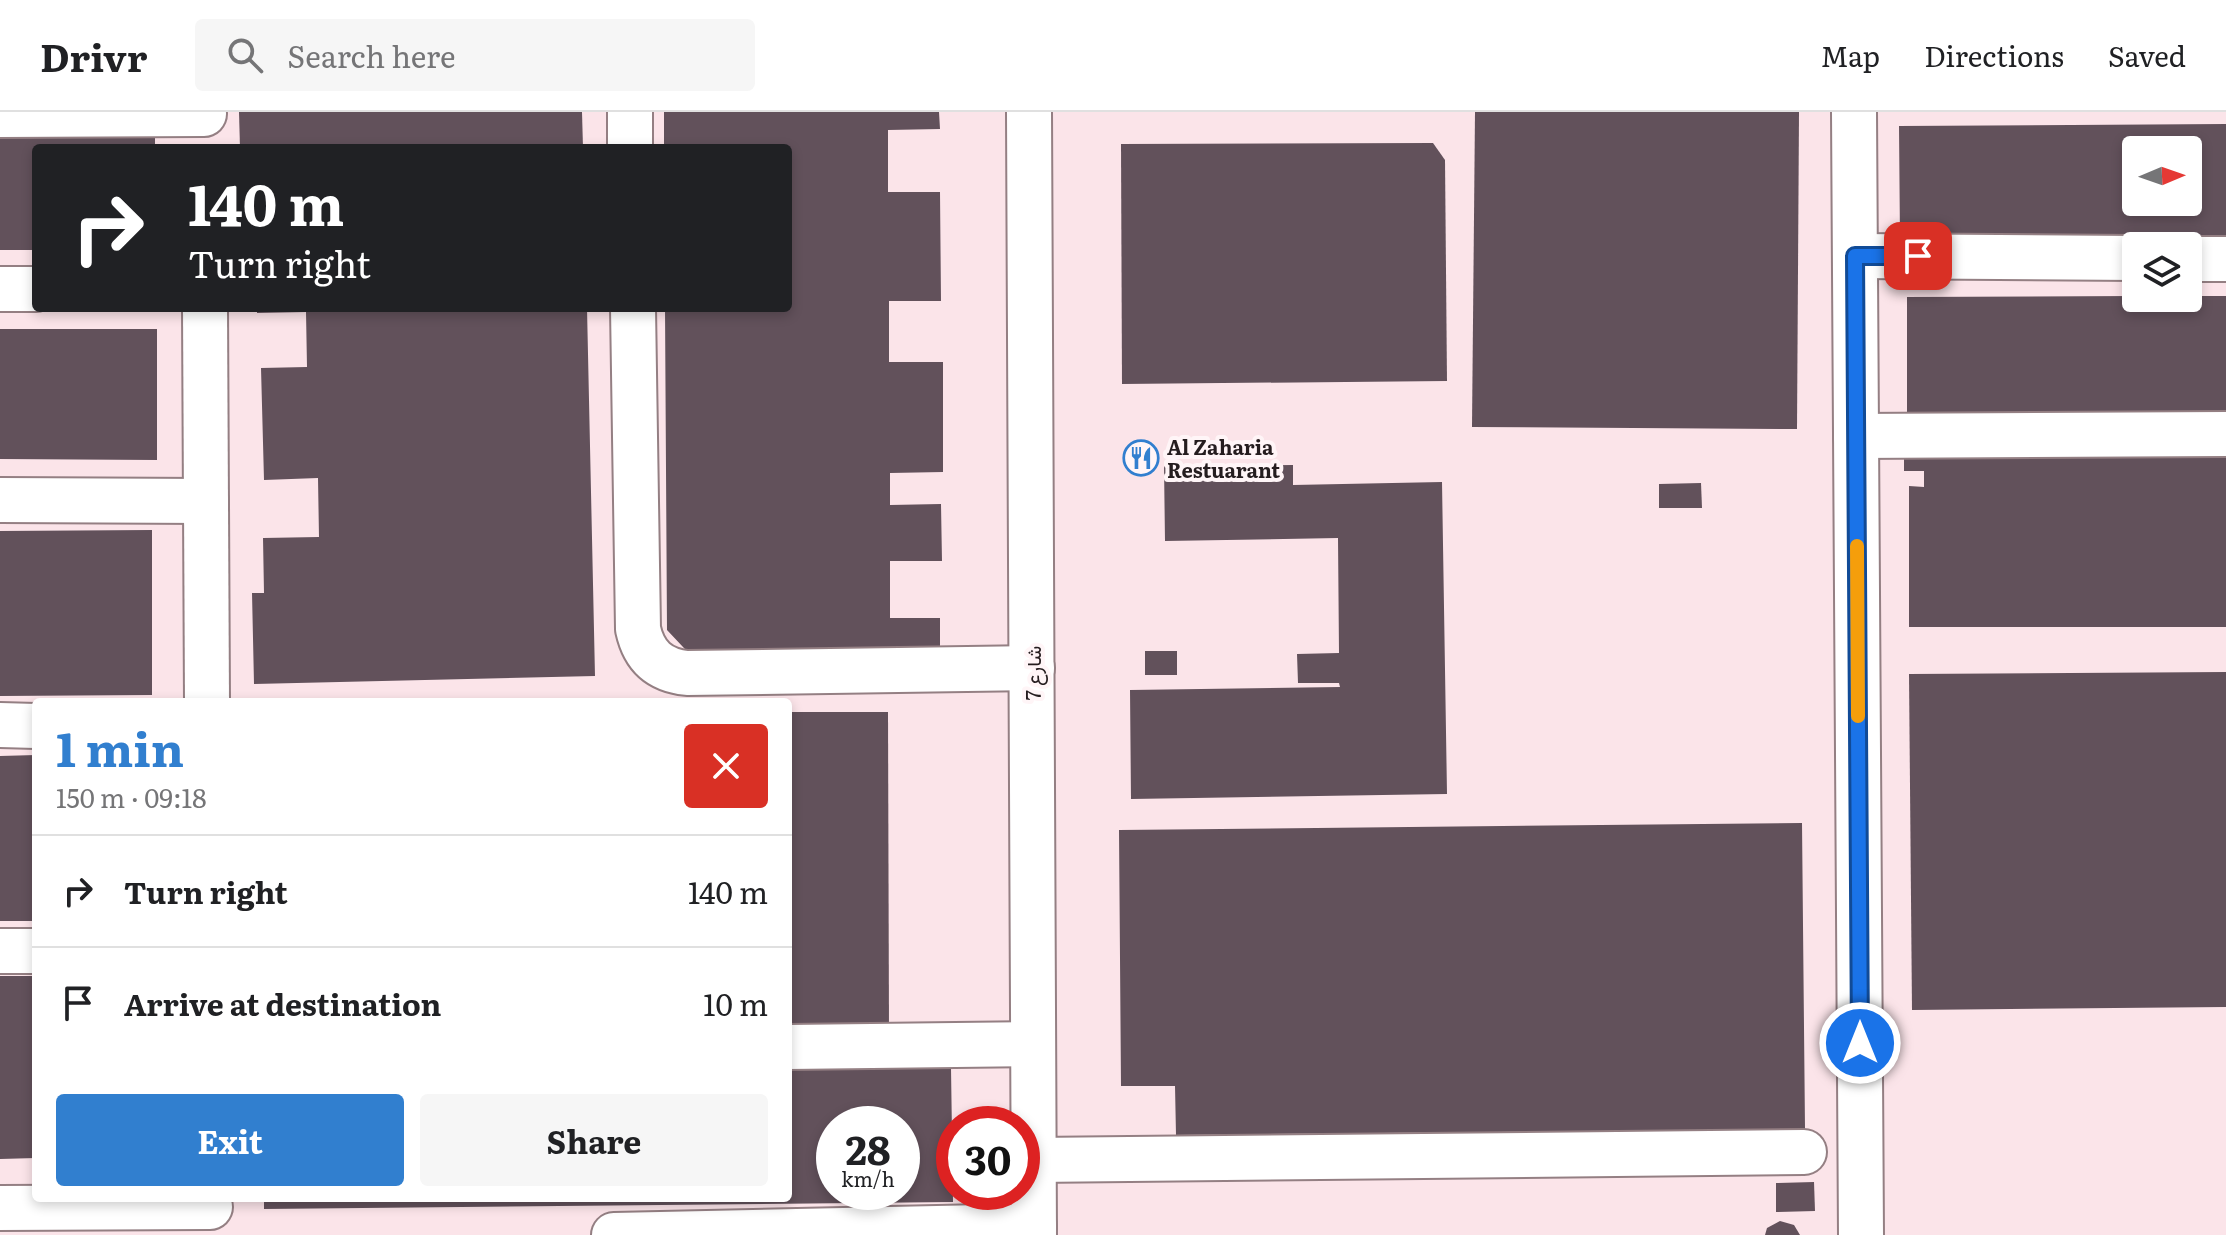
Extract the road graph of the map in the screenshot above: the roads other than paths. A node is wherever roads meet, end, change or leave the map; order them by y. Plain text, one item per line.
1 (630, 112) edge
2 (1029, 112) edge
3 (1854, 112) edge
4 (0, 115) edge
5 (204, 125) edge
6 (630, 144) edge
7 (1855, 256) junction
8 (2122, 258) edge
9 (2202, 259) edge
10 (2226, 259) edge
11 (0, 289) edge
12 (32, 289) edge
13 (205, 312) edge
14 (633, 312) edge
15 (2226, 434) edge
16 (1856, 436) junction
17 (0, 500) edge
18 (206, 501) junction
19 (1032, 668) junction
20 (207, 698) edge
21 (0, 725) edge
22 (32, 726) edge
23 (0, 951) edge
24 (32, 951) edge
25 (1033, 1044) junction
26 (792, 1047) edge
27 (1034, 1106) edge
28 (1804, 1152) dead end
29 (1040, 1160) edge
30 (0, 1208) edge
31 (210, 1213) edge
32 (1034, 1230) edge
33 (614, 1235) edge
34 (1861, 1235) edge

1 - 6 street
2 - 19 street, شارع 7
3 - 7 street
4 - 5 street
7 - 8 street
7 - 16 street
9 - 10 street
11 - 12 street
13 - 18 street
14 - 19 street
15 - 16 street
16 - 34 street
17 - 18 street
18 - 20 street
19 - 25 street, شارع 7
21 - 22 street
23 - 24 street
25 - 26 street
25 - 27 street, شارع 7
28 - 29 street
30 - 31 street
32 - 33 street

